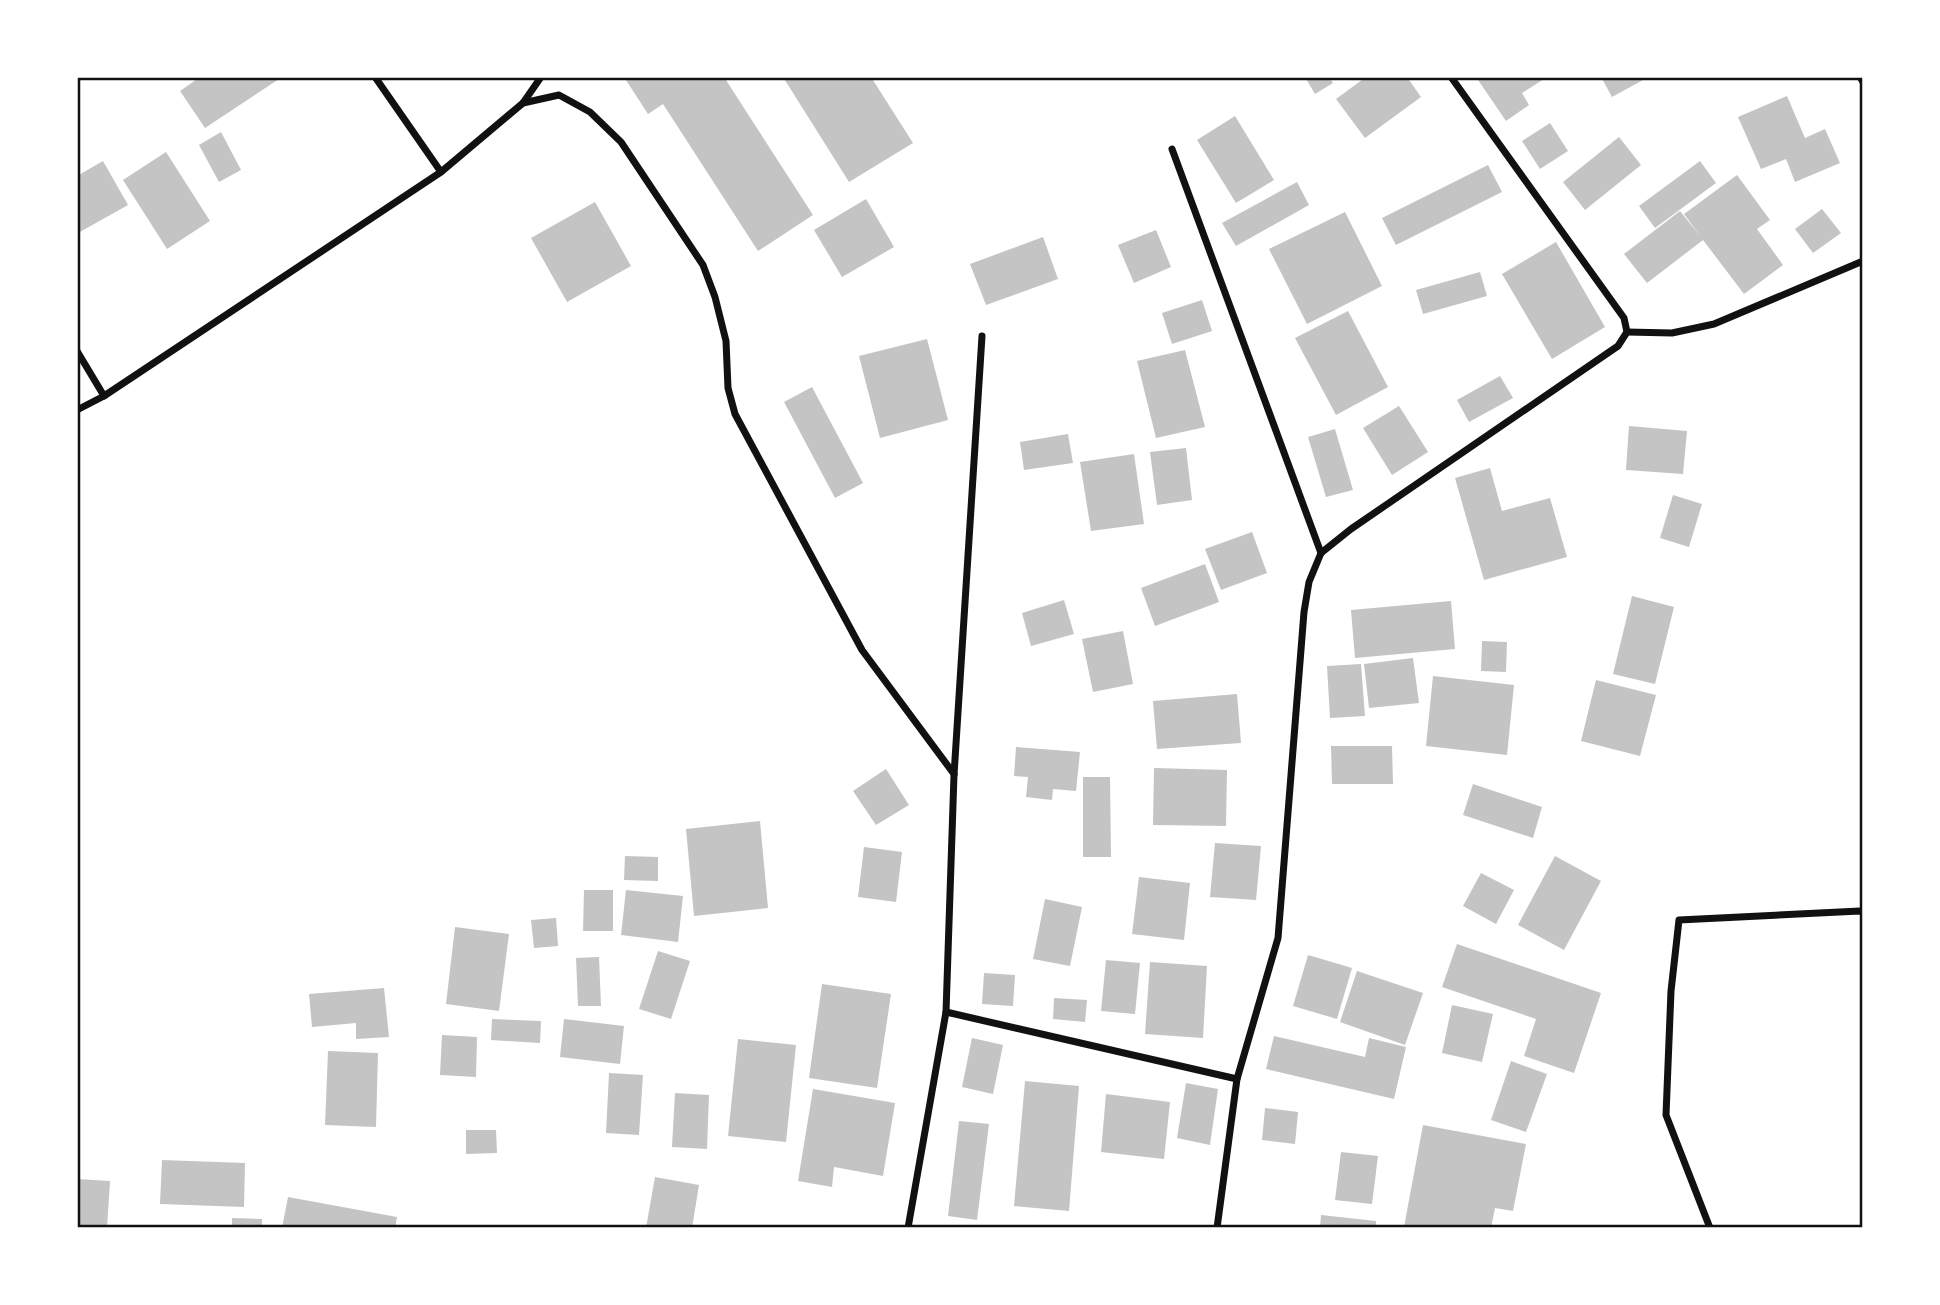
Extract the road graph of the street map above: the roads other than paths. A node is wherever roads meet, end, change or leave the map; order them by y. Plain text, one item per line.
1 (375, 77) edge
2 (541, 77) edge
3 (1451, 77) edge
4 (1860, 77) edge
5 (1863, 82) edge
6 (523, 103) junction
7 (1172, 149) dead end
8 (441, 172) junction
9 (1863, 261) edge
10 (1627, 332) junction
11 (982, 336) dead end
12 (77, 351) edge
13 (104, 396) junction
14 (77, 410) edge
15 (1321, 553) junction
16 (954, 775) junction
17 (1863, 912) edge
18 (946, 1012) junction
19 (1237, 1079) junction
20 (908, 1228) edge
21 (1217, 1228) edge
22 (1710, 1228) edge

1 - 8 street
2 - 6 street
3 - 10 street
4 - 5 street
6 - 8 street
6 - 16 street
7 - 15 street
8 - 13 street
9 - 10 street
10 - 15 street
11 - 16 street
12 - 13 street
13 - 14 street
15 - 19 street
16 - 18 street
17 - 22 street
18 - 19 street
18 - 20 street
19 - 21 street

